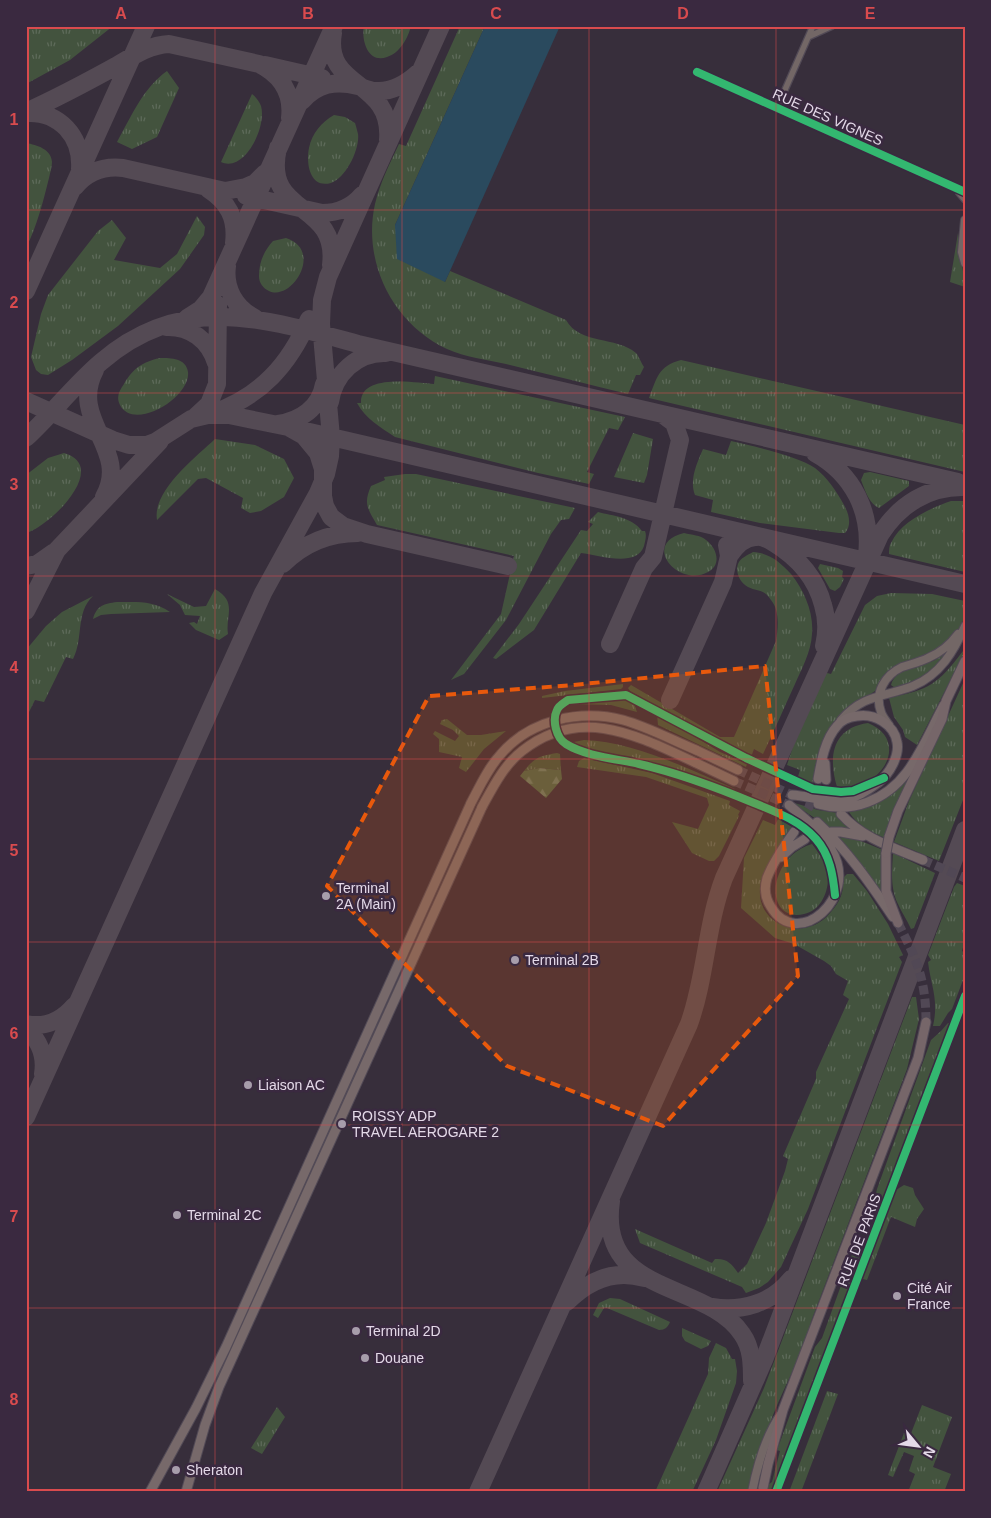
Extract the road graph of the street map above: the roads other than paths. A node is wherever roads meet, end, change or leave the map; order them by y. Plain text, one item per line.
1 (813, 26) edge
2 (832, 26) edge
3 (808, 38) junction
4 (697, 72) dead end
5 (777, 108) junction
6 (949, 186) junction
7 (965, 186) edge
8 (963, 193) edge
9 (965, 200) edge
10 (965, 220) edge
11 (965, 262) edge
12 (965, 625) edge
13 (965, 660) edge
14 (879, 695) junction
15 (946, 701) junction
16 (837, 726) junction
17 (891, 729) junction
18 (746, 758) tunnel mouth
19 (738, 770) tunnel mouth
20 (884, 778) junction
21 (734, 780) tunnel mouth
22 (822, 780) tunnel mouth
23 (796, 783) tunnel mouth
24 (841, 814) dead end
25 (794, 832) tunnel mouth
26 (831, 832) dead end
27 (805, 839) dead end
28 (880, 842) junction
29 (923, 860) tunnel mouth
30 (773, 867) junction
31 (835, 895) junction
32 (965, 996) edge
33 (926, 1022) tunnel mouth
34 (783, 1410) junction
35 (763, 1488) dead end
36 (150, 1492) edge
37 (186, 1492) edge
38 (752, 1492) edge
39 (776, 1492) edge

1 - 3 street
2 - 3 street
3 - 5 street
4 - 5 street, RUE DES VIGNES
5 - 6 street, RUE DES VIGNES
6 - 7 street, RUE DES VIGNES
6 - 8 street, RUE DES VIGNES
8 - 9 street, RUE DES VIGNES
10 - 11 street
12 - 14 street
12 - 14 street
13 - 15 main road
14 - 16 street
14 - 17 street
15 - 20 main road
15 - 31 main road, bridge
16 - 17 main road
16 - 22 main road
17 - 20 main road
18 - 31 street
19 - 36 main road, bridge
20 - 23 street
21 - 37 main road, bridge
24 - 28 main road
25 - 30 main road
26 - 28 main road
27 - 30 main road
28 - 29 main road
30 - 31 main road
32 - 39 street, RUE DE PARIS
33 - 34 main road
34 - 35 main road
34 - 38 street

